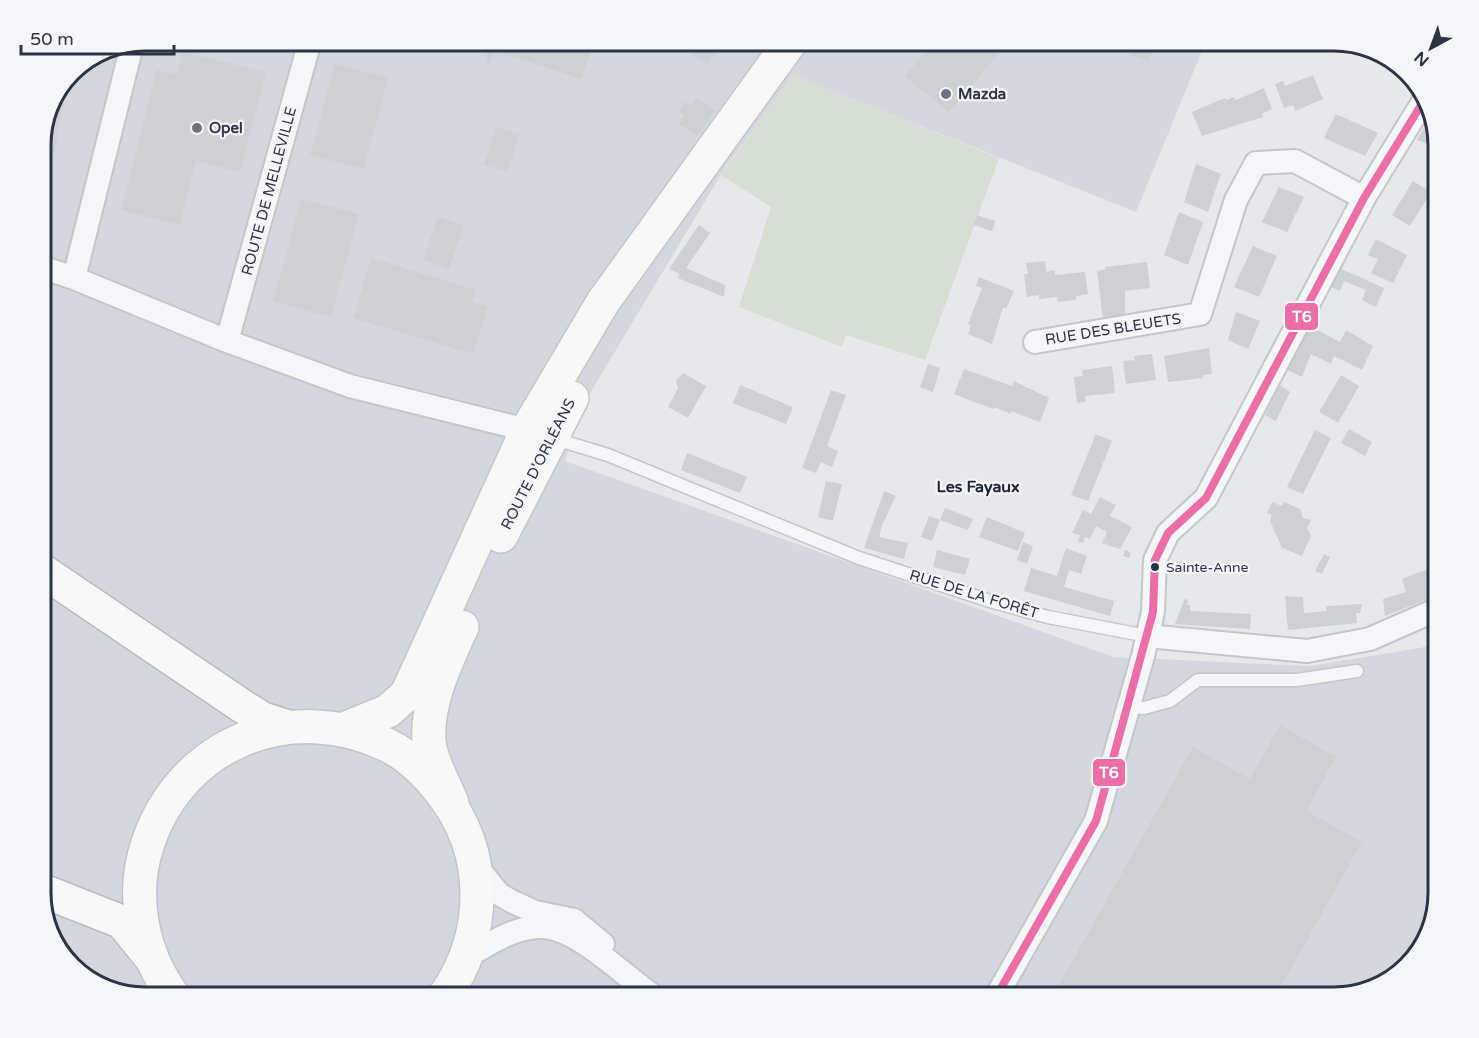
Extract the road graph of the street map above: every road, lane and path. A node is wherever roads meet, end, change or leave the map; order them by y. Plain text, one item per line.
1 (307, 51) edge
2 (783, 51) edge
3 (130, 52) edge
4 (1420, 107) edge
5 (1364, 198) junction
6 (51, 270) edge
7 (74, 278) junction
8 (227, 341) junction
9 (1035, 342) dead end
10 (538, 434) junction
11 (51, 577) edge
12 (1428, 613) edge
13 (1147, 636) junction
14 (1357, 671) dead end
15 (1129, 707) junction
16 (288, 727) junction
17 (344, 729) junction
18 (455, 810) junction
19 (475, 864) junction
20 (51, 894) edge
21 (467, 957) junction
22 (152, 959) junction
23 (633, 982) junction
24 (168, 987) edge
25 (450, 987) edge
26 (640, 987) edge
27 (1002, 987) edge

1 - 8 street, ROUTE DE MELLEVILLE
2 - 10 main road, ROUTE D'ORLÉANS
3 - 7 street
4 - 5 street
5 - 9 street, RUE DES BLEUETS
5 - 13 street
6 - 7 street
7 - 8 street
8 - 10 street
10 - 13 lane, RUE DE LA FORÊT
10 - 17 main road, ROUTE D'ORLÉANS
10 - 18 main road, ROUTE D'ORLÉANS
11 - 16 main road
12 - 13 street, RUE DE LA FORÊT
13 - 15 street
14 - 15 lane
15 - 27 street
16 - 17 main road
16 - 22 main road
17 - 18 main road
18 - 19 main road
19 - 21 main road
19 - 23 street
20 - 22 main road
21 - 23 street
21 - 25 main road
22 - 24 main road
23 - 26 street

